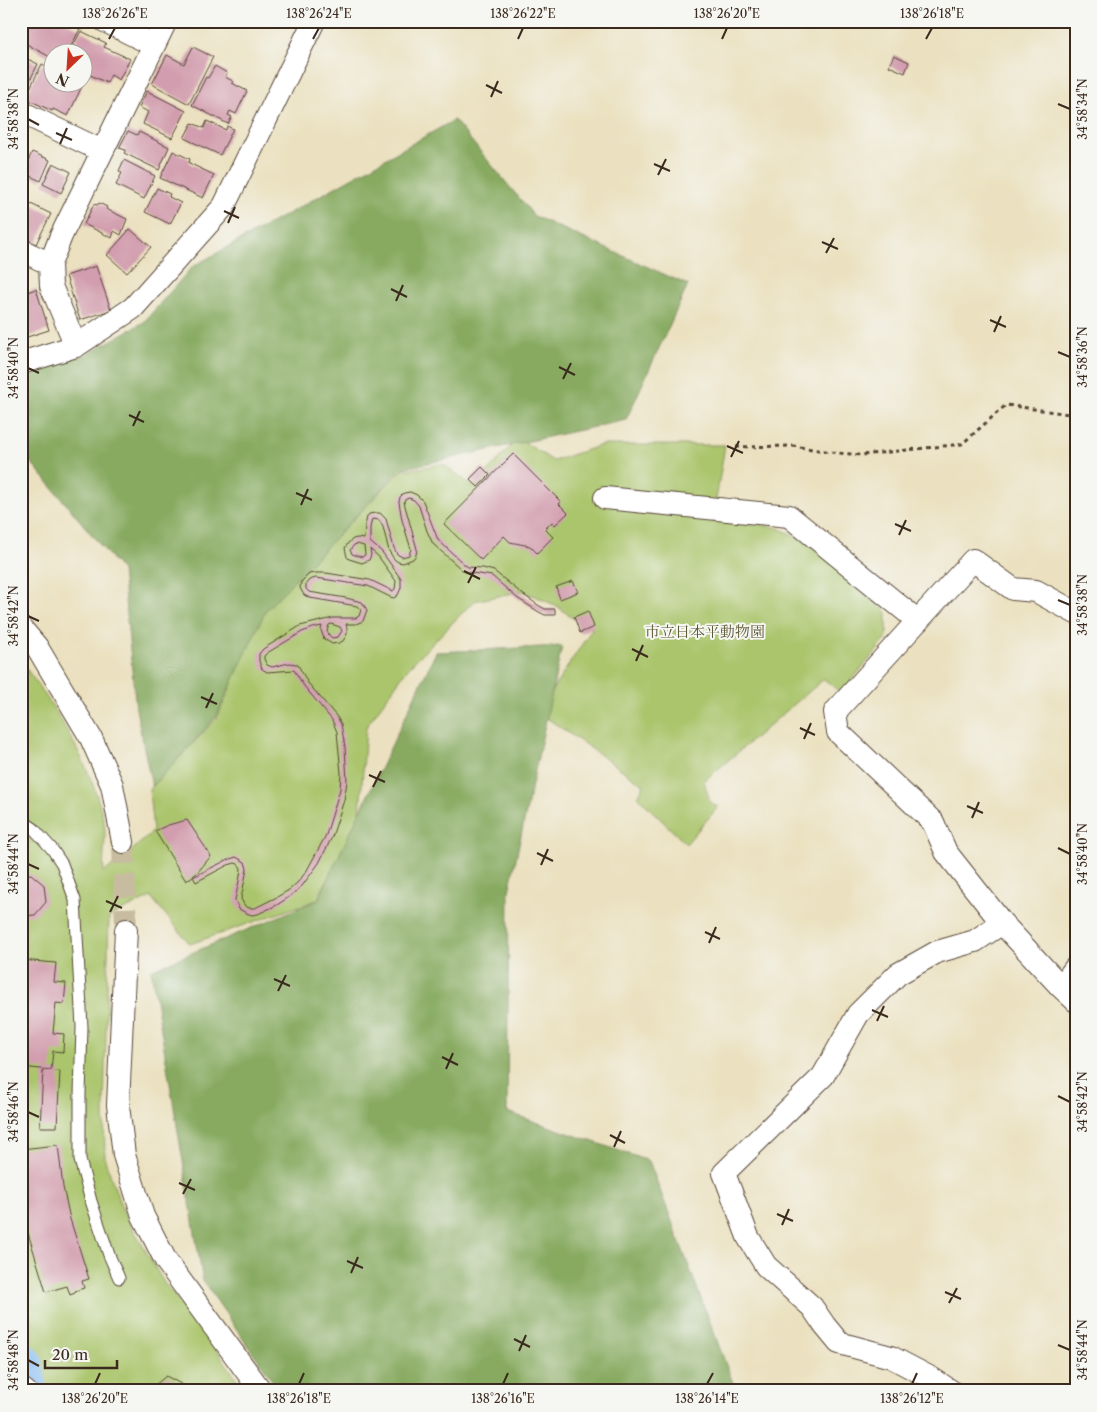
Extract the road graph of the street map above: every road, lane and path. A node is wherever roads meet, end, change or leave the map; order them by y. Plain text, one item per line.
1 (105, 21) edge
2 (166, 21) edge
3 (314, 21) edge
4 (154, 45) junction
5 (21, 112) edge
6 (102, 151) junction
7 (21, 250) edge
8 (50, 264) junction
9 (76, 346) junction
10 (21, 363) edge
11 (1076, 415) edge
12 (736, 447) dead end
13 (606, 498) dead end
14 (1076, 613) edge
15 (918, 621) junction
16 (21, 628) edge
17 (21, 820) edge
18 (122, 842) tunnel mouth
19 (1002, 924) junction
20 (126, 930) tunnel mouth
21 (1076, 967) edge
22 (1068, 994) edge
23 (119, 1278) dead end
24 (21, 1381) edge
25 (33, 1391) edge
26 (262, 1391) edge
27 (951, 1391) edge

1 - 4 street
2 - 4 street
3 - 9 street
4 - 6 street
5 - 6 street
6 - 8 street
7 - 8 street
8 - 9 street
9 - 10 street
11 - 12 path
13 - 15 street
14 - 15 street
15 - 19 street
16 - 18 street
17 - 23 lane
19 - 22 street
19 - 27 street
20 - 26 street
21 - 22 street
24 - 25 lane

